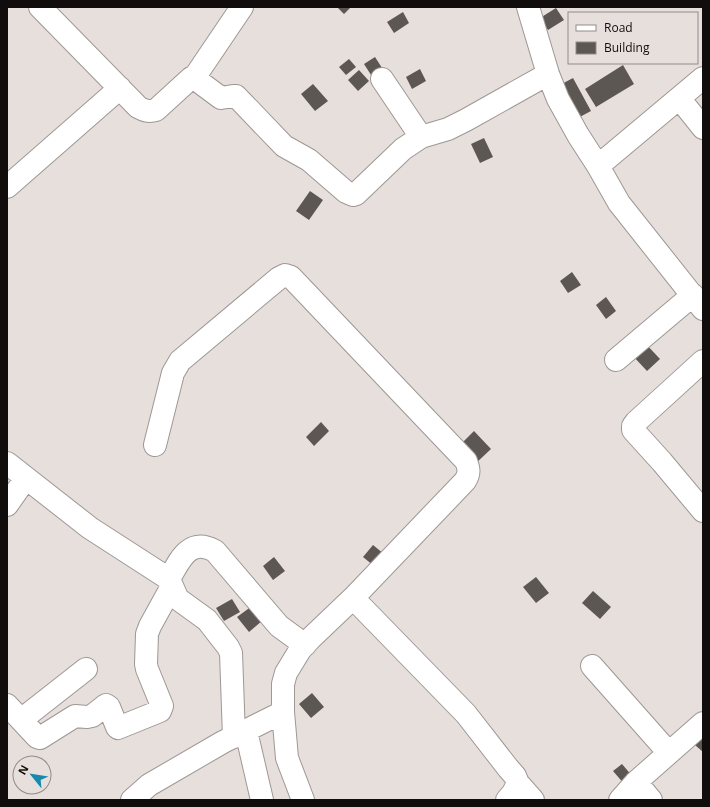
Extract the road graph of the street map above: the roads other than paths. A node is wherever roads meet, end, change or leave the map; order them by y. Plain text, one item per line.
1 (40, 7) edge
2 (242, 7) edge
3 (528, 7) edge
4 (548, 74) junction
5 (194, 78) junction
6 (703, 78) edge
7 (382, 79) dead end
8 (120, 88) junction
9 (679, 98) junction
10 (703, 128) edge
11 (421, 137) junction
12 (598, 166) junction
13 (7, 187) edge
14 (698, 302) edge
15 (616, 360) dead end
16 (703, 361) edge
17 (155, 445) dead end
18 (7, 463) edge
19 (26, 478) junction
20 (7, 505) edge
21 (703, 511) edge
22 (171, 582) junction
23 (353, 598) junction
24 (305, 645) junction
25 (592, 666) dead end
26 (86, 669) dead end
27 (283, 712) junction
28 (14, 713) edge
29 (703, 723) edge
30 (240, 734) junction
31 (669, 753) junction
32 (636, 782) junction
33 (513, 791) edge
34 (132, 800) edge
35 (262, 800) edge
36 (303, 800) edge
37 (533, 800) edge
38 (620, 800) edge
39 (651, 800) edge

1 - 8 street
2 - 5 street
3 - 4 street
4 - 11 street
4 - 12 street
5 - 8 street
5 - 11 street
6 - 9 street
7 - 11 street
8 - 13 street
9 - 10 street
9 - 12 street
12 - 14 street
14 - 15 street
16 - 21 street
17 - 23 street
18 - 19 street
19 - 20 street
19 - 22 street
22 - 24 street
22 - 28 street
22 - 30 street
23 - 24 street
23 - 33 street
24 - 27 street
25 - 31 street
26 - 28 street
27 - 30 street
27 - 36 street
29 - 31 street
30 - 34 street
30 - 35 street
31 - 32 street
32 - 38 street
32 - 39 street
33 - 37 street

